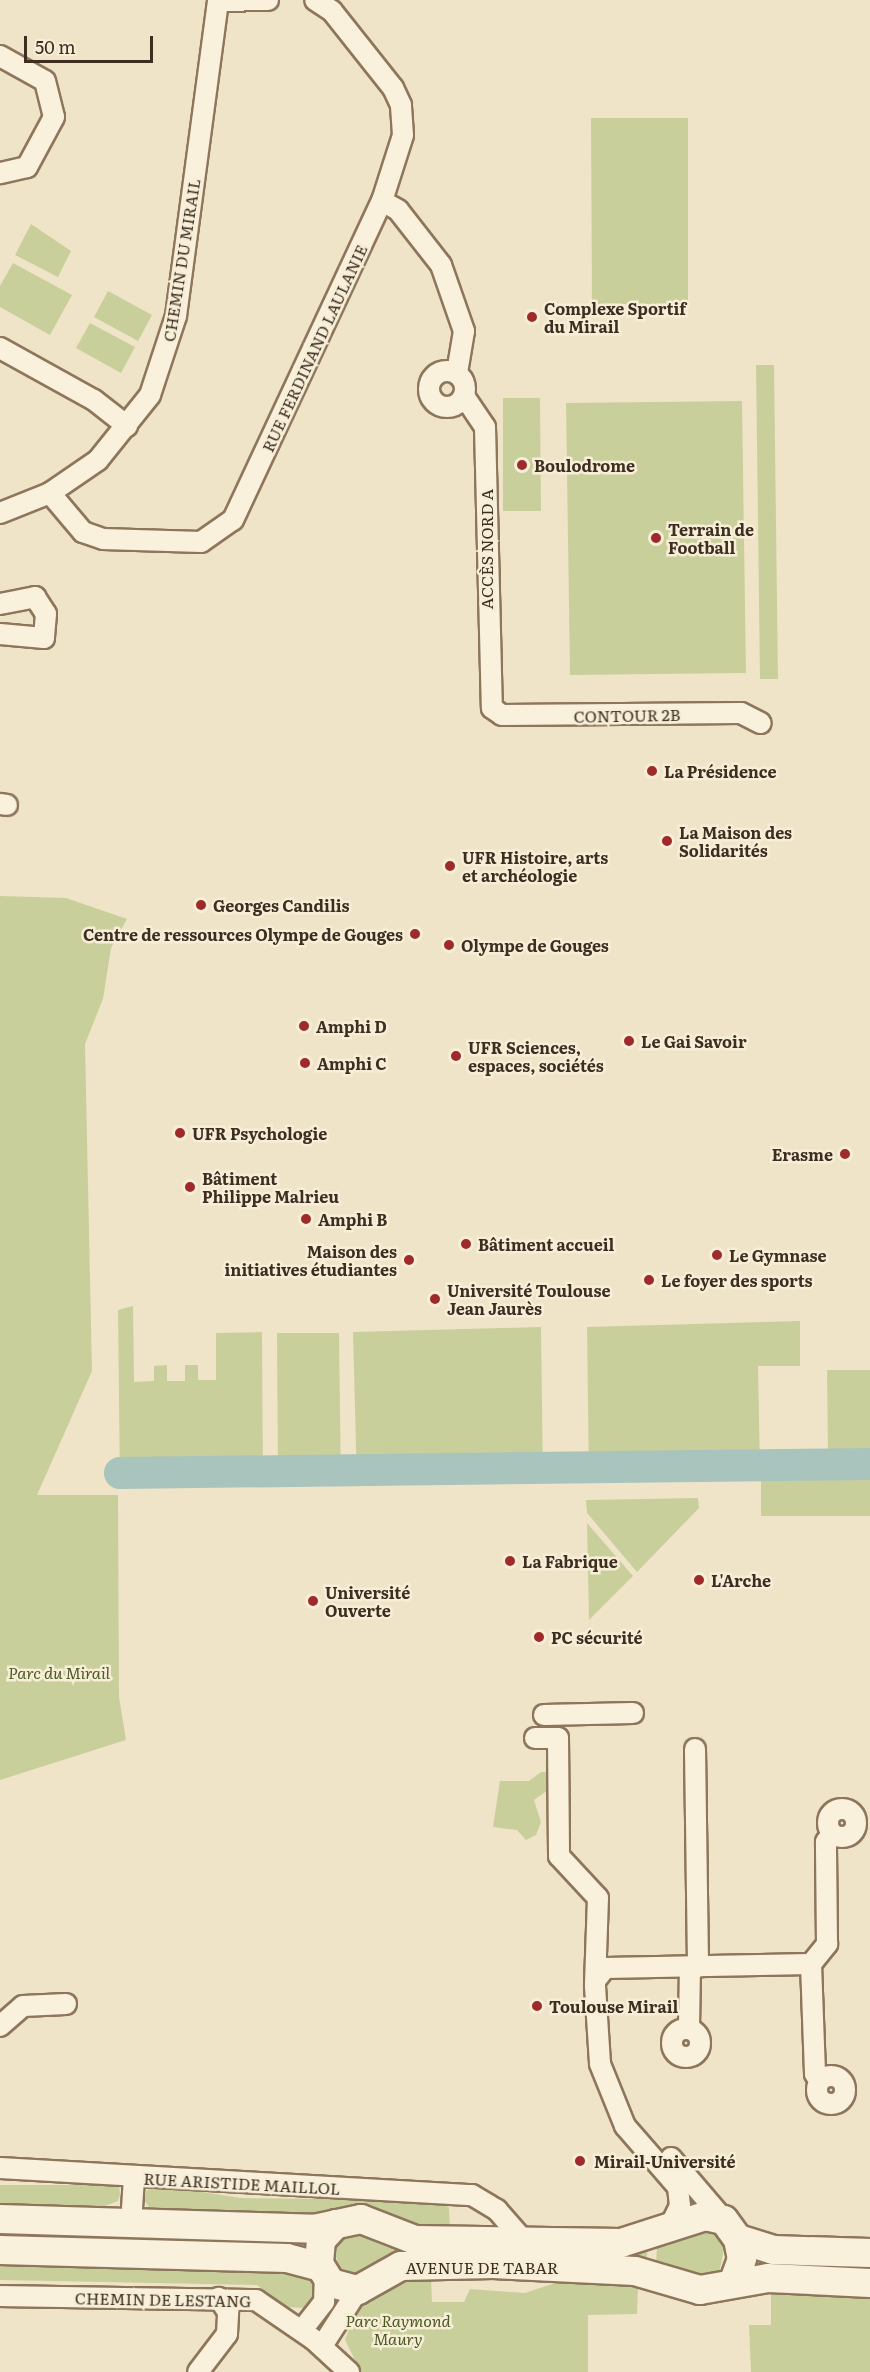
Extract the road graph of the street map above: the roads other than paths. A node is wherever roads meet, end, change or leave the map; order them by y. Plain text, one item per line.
1 (218, 0) edge
2 (268, 0) edge
3 (315, 0) edge
4 (0, 56) edge
5 (0, 173) edge
6 (382, 201) junction
7 (0, 348) edge
8 (457, 373) junction
9 (464, 396) junction
10 (127, 426) junction
11 (50, 493) junction
12 (0, 513) edge
13 (0, 604) edge
14 (0, 634) edge
15 (492, 708) joint
16 (761, 723) dead end
17 (633, 1713) dead end
18 (544, 1715) dead end
19 (535, 1738) dead end
20 (695, 1749) dead end
21 (831, 1835) dead end
22 (811, 1964) junction
23 (694, 1967) junction
24 (598, 1977) junction
25 (66, 2004) dead end
26 (0, 2026) edge
27 (689, 2029) dead end
28 (820, 2080) dead end
29 (612, 2095) junction
30 (0, 2168) edge
31 (134, 2177) junction
32 (483, 2200) junction
33 (0, 2219) edge
34 (131, 2224) junction
35 (336, 2224) junction
36 (669, 2229) junction
37 (731, 2229) junction
38 (479, 2240) junction
39 (524, 2241) junction
40 (0, 2250) edge
41 (870, 2253) edge
42 (323, 2272) junction
43 (734, 2281) junction
44 (870, 2283) edge
45 (358, 2290) junction
46 (0, 2296) edge
47 (219, 2298) junction
48 (312, 2338) junction
49 (198, 2372) edge
50 (349, 2372) edge

1 - 2 street
1 - 10 street, CHEMIN DU MIRAIL
3 - 6 street, RUE FERDINAND LAULANIE
4 - 5 street
6 - 8 street
6 - 11 street, RUE FERDINAND LAULANIE
7 - 10 street
8 - 9 street
8 - 9 street
9 - 15 street, ACCÈS NORD A
10 - 11 street, CHEMIN DU MIRAIL
11 - 12 street, CHEMIN DU MIRAIL
13 - 14 street
15 - 16 street, CONTOUR 2B
17 - 18 street
19 - 24 street
20 - 23 street
21 - 22 street
22 - 23 street
22 - 28 street
23 - 24 street
23 - 27 street
24 - 29 street
25 - 26 street
29 - 36 street
29 - 37 street
30 - 31 street, RUE ARISTIDE MAILLOL
31 - 32 street, RUE ARISTIDE MAILLOL
31 - 34 street
32 - 38 street
32 - 39 street
33 - 34 main road, AVENUE DE TABAR
34 - 35 main road, AVENUE DE TABAR
35 - 38 main road, AVENUE DE TABAR
35 - 42 main road
36 - 37 main road, AVENUE DE TABAR
36 - 39 main road, AVENUE DE TABAR
37 - 41 main road, AVENUE DE TABAR
37 - 43 main road
38 - 39 main road, AVENUE DE TABAR
40 - 42 main road
42 - 45 main road
42 - 48 street
43 - 44 main road, AVENUE DE TABAR
43 - 45 main road, AVENUE DE TABAR
45 - 48 street
46 - 47 street, CHEMIN DE LESTANG
47 - 48 street, CHEMIN DE LESTANG
47 - 49 street
48 - 50 street, CHEMIN DE LESTANG

